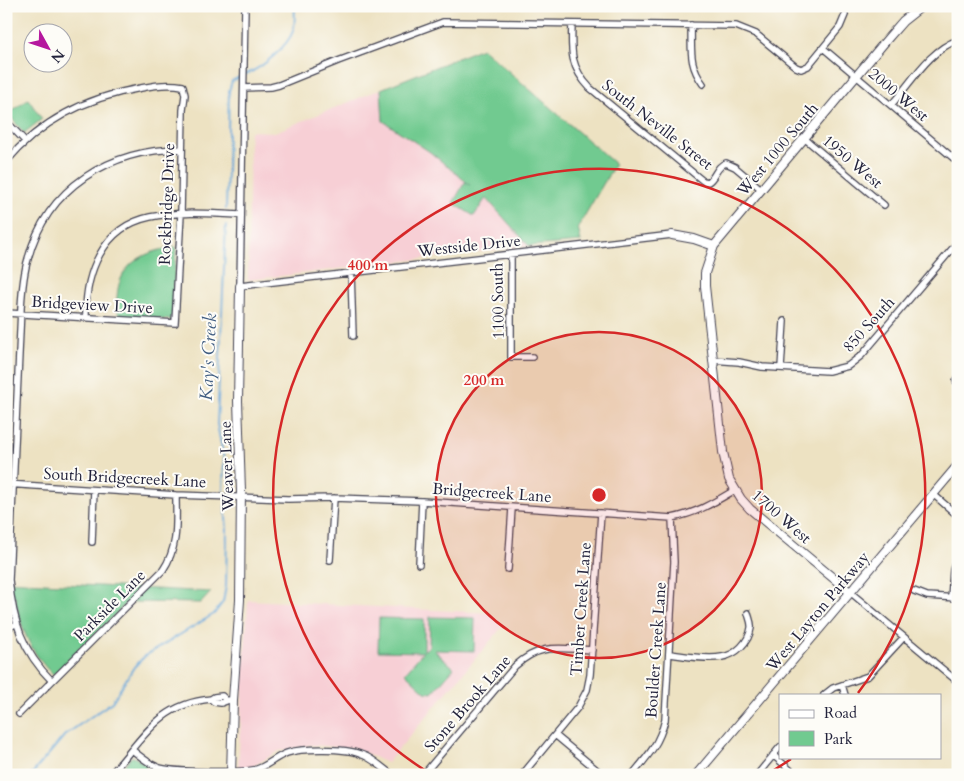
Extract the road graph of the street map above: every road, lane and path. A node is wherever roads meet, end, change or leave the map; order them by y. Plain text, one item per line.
1 (245, 6) edge
2 (922, 6) edge
3 (844, 15) dead end
4 (572, 24) junction
5 (691, 25) junction
6 (958, 40) edge
7 (823, 48) junction
8 (856, 76) junction
9 (703, 84) dead end
10 (244, 85) junction
11 (891, 105) junction
12 (6, 121) edge
13 (804, 138) junction
14 (25, 141) junction
15 (182, 149) junction
16 (6, 162) edge
17 (958, 162) edge
18 (761, 189) junction
19 (884, 205) dead end
20 (181, 214) junction
21 (241, 215) junction
22 (672, 235) joint
23 (958, 242) edge
24 (714, 246) junction
25 (955, 249) edge
26 (511, 255) junction
27 (350, 272) junction
28 (240, 286) junction
29 (6, 313) edge
30 (21, 314) junction
31 (86, 318) junction
32 (784, 321) dead end
33 (175, 323) joint
34 (353, 336) dead end
35 (532, 357) dead end
36 (712, 360) junction
37 (781, 368) junction
38 (958, 465) edge
39 (9, 484) edge
40 (94, 490) junction
41 (734, 490) junction
42 (933, 494) junction
43 (176, 495) junction
44 (241, 497) junction
45 (334, 498) junction
46 (422, 502) junction
47 (512, 508) junction
48 (601, 513) junction
49 (958, 516) edge
50 (672, 518) junction
51 (92, 542) dead end
52 (958, 551) edge
53 (330, 560) dead end
54 (419, 564) dead end
55 (508, 569) dead end
56 (914, 591) dead end
57 (850, 592) junction
58 (954, 598) edge
59 (748, 613) dead end
60 (16, 624) junction
61 (6, 628) edge
62 (904, 637) junction
63 (592, 650) junction
64 (670, 654) junction
65 (52, 681) junction
66 (958, 682) edge
67 (842, 685) junction
68 (825, 694) edge
69 (846, 694) edge
70 (229, 700) junction
71 (19, 714) dead end
72 (555, 735) junction
73 (779, 748) edge
74 (132, 750) junction
75 (774, 755) junction
76 (186, 773) edge
77 (231, 773) edge
78 (110, 775) edge
79 (392, 775) edge
80 (424, 775) edge
81 (522, 775) edge
82 (603, 775) edge
83 (632, 775) edge
84 (696, 775) edge
85 (757, 775) edge
86 (796, 775) edge

1 - 10 street, Weaver Lane
2 - 8 street, West 1000 South
3 - 7 street
4 - 5 street
4 - 10 street
4 - 18 street, South Neville Street
5 - 7 street
5 - 9 street
6 - 11 street
7 - 8 street, 2000 West
8 - 11 street, 2000 West
8 - 13 street, West 1000 South
10 - 21 street, Weaver Lane
11 - 17 street, 2000 West
12 - 14 street
13 - 18 street, West 1000 South
13 - 19 street, 1950 West
14 - 15 street, Rockbridge Drive
14 - 16 street
15 - 20 street, Rockbridge Drive
15 - 30 street
18 - 24 street, West 1000 South
20 - 21 street
20 - 31 street
20 - 33 street, Rockbridge Drive
21 - 28 street, Weaver Lane
22 - 24 street
22 - 26 street, Westside Drive
23 - 25 street, 850 South
24 - 36 street, 1700 West
25 - 37 street, 850 South
26 - 27 street, Westside Drive
26 - 35 street, 1100 South
27 - 28 street, Westside Drive
27 - 34 street
28 - 44 street, Weaver Lane
29 - 30 street, Bridgeview Drive
30 - 31 street, Bridgeview Drive
30 - 39 street
31 - 33 street, Bridgeview Drive
32 - 37 street
36 - 37 street, 850 South
36 - 41 street, 1700 West
38 - 42 street, West Layton Parkway
39 - 40 street, South Bridgecreek Lane
39 - 60 street
40 - 43 street, South Bridgecreek Lane
40 - 51 street
41 - 50 street, Bridgecreek Lane
41 - 57 street, 1700 West
42 - 49 street
42 - 57 street, West Layton Parkway
43 - 44 street, South Bridgecreek Lane
43 - 65 street, Parkside Lane
44 - 45 street, Bridgecreek Lane
44 - 70 street, Weaver Lane
45 - 46 street, Bridgecreek Lane
45 - 53 street
46 - 47 street, Bridgecreek Lane
46 - 54 street
47 - 48 street, Bridgecreek Lane
47 - 55 street
48 - 50 street, Bridgecreek Lane
48 - 63 street, Timber Creek Lane
50 - 64 street, Boulder Creek Lane
52 - 58 street
56 - 58 street
57 - 62 street, 1700 West
57 - 84 street, West Layton Parkway
59 - 64 street
60 - 61 street
60 - 65 street
62 - 66 street, 1700 West
62 - 67 street
63 - 72 street, Timber Creek Lane
63 - 80 street, Stone Brook Lane
64 - 83 street, Boulder Creek Lane
65 - 71 street, Parkside Lane
67 - 68 street
67 - 69 street
70 - 74 street
70 - 77 street, Weaver Lane
72 - 81 street, Timber Creek Lane
72 - 82 street
73 - 75 street
74 - 76 street
74 - 78 street
75 - 85 street
75 - 86 street
76 - 77 street
77 - 79 street

